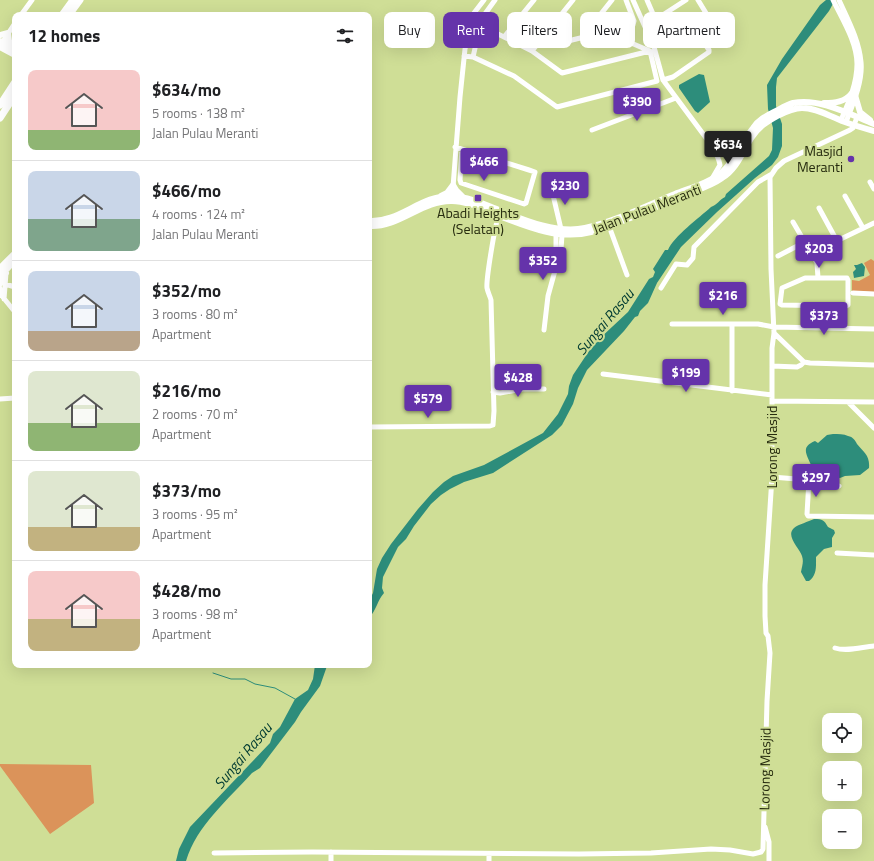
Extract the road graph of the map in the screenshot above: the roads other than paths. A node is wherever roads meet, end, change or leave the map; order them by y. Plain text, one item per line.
1 (32, 0) edge
2 (73, 0) edge
3 (80, 0) edge
4 (484, 0) edge
5 (495, 0) edge
6 (534, 0) edge
7 (572, 0) edge
8 (612, 0) edge
9 (626, 0) edge
10 (633, 0) edge
11 (647, 0) edge
12 (686, 0) edge
13 (698, 0) edge
14 (833, 0) edge
15 (839, 4) edge
16 (23, 12) edge
17 (64, 12) edge
18 (71, 12) edge
19 (486, 12) edge
20 (562, 12) edge
21 (602, 12) edge
22 (631, 12) edge
23 (652, 12) edge
24 (667, 12) edge
25 (705, 12) edge
26 (12, 27) edge
27 (8, 33) junction
28 (499, 34) edge
29 (0, 35) edge
30 (504, 37) junction
31 (572, 40) edge
32 (1, 44) edge
33 (12, 44) edge
34 (12, 47) edge
35 (475, 48) edge
36 (708, 48) edge
37 (532, 50) joint
38 (650, 51) junction
39 (12, 52) edge
40 (464, 56) junction
41 (473, 56) junction
42 (660, 81) junction
43 (12, 87) edge
44 (854, 94) junction
45 (676, 98) junction
46 (12, 100) edge
47 (820, 104) junction
48 (0, 105) edge
49 (785, 109) junction
50 (847, 113) junction
51 (857, 117) junction
52 (0, 118) edge
53 (764, 120) junction
54 (844, 121) junction
55 (874, 123) edge
56 (854, 125) junction
57 (592, 130) dead end
58 (874, 131) edge
59 (455, 147) junction
60 (740, 148) junction
61 (462, 149) junction
62 (714, 150) junction
63 (772, 174) junction
64 (712, 178) junction
65 (870, 182) dead end
66 (553, 184) dead end
67 (453, 185) junction
68 (874, 189) edge
69 (845, 196) dead end
70 (438, 197) junction
71 (452, 198) junction
72 (467, 198) junction
73 (819, 208) dead end
74 (499, 216) junction
75 (372, 221) edge
76 (793, 222) dead end
77 (874, 223) edge
78 (372, 226) edge
79 (609, 226) junction
80 (863, 228) junction
81 (560, 233) junction
82 (837, 241) junction
83 (805, 242) junction
84 (812, 255) junction
85 (12, 256) edge
86 (778, 256) dead end
87 (12, 263) edge
88 (0, 268) edge
89 (4, 272) edge
90 (627, 275) dead end
91 (818, 278) junction
92 (2, 284) edge
93 (12, 286) edge
94 (660, 288) dead end
95 (850, 293) junction
96 (1, 294) edge
97 (874, 294) edge
98 (12, 308) edge
99 (672, 324) dead end
100 (732, 325) junction
101 (774, 327) junction
102 (874, 329) edge
103 (544, 330) dead end
104 (774, 333) junction
105 (802, 364) junction
106 (874, 365) edge
107 (772, 366) junction
108 (603, 374) dead end
109 (544, 389) dead end
110 (732, 390) junction
111 (493, 392) junction
112 (12, 398) edge
113 (772, 398) junction
114 (0, 399) edge
115 (848, 402) junction
116 (874, 402) edge
117 (372, 427) edge
118 (874, 428) edge
119 (772, 477) junction
120 (809, 480) junction
121 (839, 486) dead end
122 (874, 518) edge
123 (838, 553) dead end
124 (874, 555) edge
125 (874, 646) edge
126 (835, 648) dead end
127 (764, 824) junction
128 (331, 852) junction
129 (214, 854) dead end
130 (489, 854) junction
131 (579, 854) junction
132 (331, 861) edge
133 (489, 861) edge
134 (579, 861) edge
135 (768, 861) edge

1 - 16 street
2 - 17 highway
3 - 18 highway
4 - 40 street
5 - 19 street
6 - 30 street
7 - 20 street
8 - 21 street
9 - 22 street
10 - 42 street
11 - 23 street
12 - 24 street
13 - 25 street
14 - 15 street
15 - 44 street
26 - 27 street
27 - 29 main road
27 - 32 street
27 - 33 main road
28 - 30 street
30 - 37 street
31 - 38 street
32 - 34 main road
32 - 39 main road
35 - 41 street
36 - 42 street
37 - 38 street
38 - 42 street
40 - 41 street
40 - 59 street
41 - 42 street
42 - 45 street
43 - 48 highway
44 - 47 main road
44 - 50 street
44 - 55 main road
45 - 57 street
45 - 62 street
46 - 52 highway
47 - 49 main road, Jalan Pulau Meranti
47 - 50 main road, Jalan Pulau Meranti
49 - 53 main road, Jalan Pulau Meranti
49 - 54 main road, Jalan Pulau Meranti
50 - 51 main road, Jalan Pulau Meranti
50 - 54 street
51 - 55 main road, Jalan Pulau Meranti
51 - 56 street
53 - 60 main road, Jalan Pulau Meranti
53 - 79 main road, Jalan Pulau Meranti
54 - 56 main road, Jalan Pulau Meranti
56 - 58 main road, Jalan Pulau Meranti
56 - 63 street
59 - 61 street
59 - 67 street
60 - 62 street
60 - 64 main road, Jalan Pulau Meranti
61 - 61 street
62 - 64 street
63 - 94 street
63 - 101 street, Lorong Masjid
64 - 81 main road, Jalan Pulau Meranti
65 - 68 street
66 - 81 street
67 - 70 main road
67 - 71 street
67 - 72 main road
69 - 80 street
70 - 71 main road, Jalan Pulau Meranti
70 - 75 main road, Jalan Pulau Meranti
71 - 72 main road, Jalan Pulau Meranti
71 - 74 main road, Jalan Pulau Meranti
71 - 78 main road, Jalan Pulau Meranti
72 - 81 main road, Jalan Pulau Meranti
73 - 82 street
74 - 81 main road, Jalan Pulau Meranti
74 - 111 street
76 - 83 street
77 - 80 street
79 - 81 main road, Jalan Pulau Meranti
79 - 90 street
80 - 82 street
81 - 103 street
82 - 84 street
83 - 84 street
83 - 86 street
84 - 91 street
85 - 88 main road
87 - 89 main road
89 - 92 main road
91 - 95 street
91 - 95 street
92 - 93 street
92 - 96 street
95 - 97 street
96 - 98 street
99 - 100 street
100 - 101 street
100 - 110 street
101 - 102 street
101 - 104 street, Lorong Masjid
104 - 105 street
104 - 107 street, Lorong Masjid
105 - 106 street
105 - 107 street
107 - 113 street, Lorong Masjid
108 - 110 street
109 - 111 street
110 - 113 street
111 - 117 street
112 - 114 street
113 - 115 street
113 - 119 street, Lorong Masjid
115 - 116 street
115 - 118 street
119 - 120 street
119 - 127 street, Lorong Masjid
120 - 121 street
120 - 122 street
123 - 124 street
125 - 126 street
127 - 131 street
127 - 135 street
128 - 129 street
128 - 130 street
128 - 132 street
130 - 131 street
130 - 133 street
131 - 134 street

